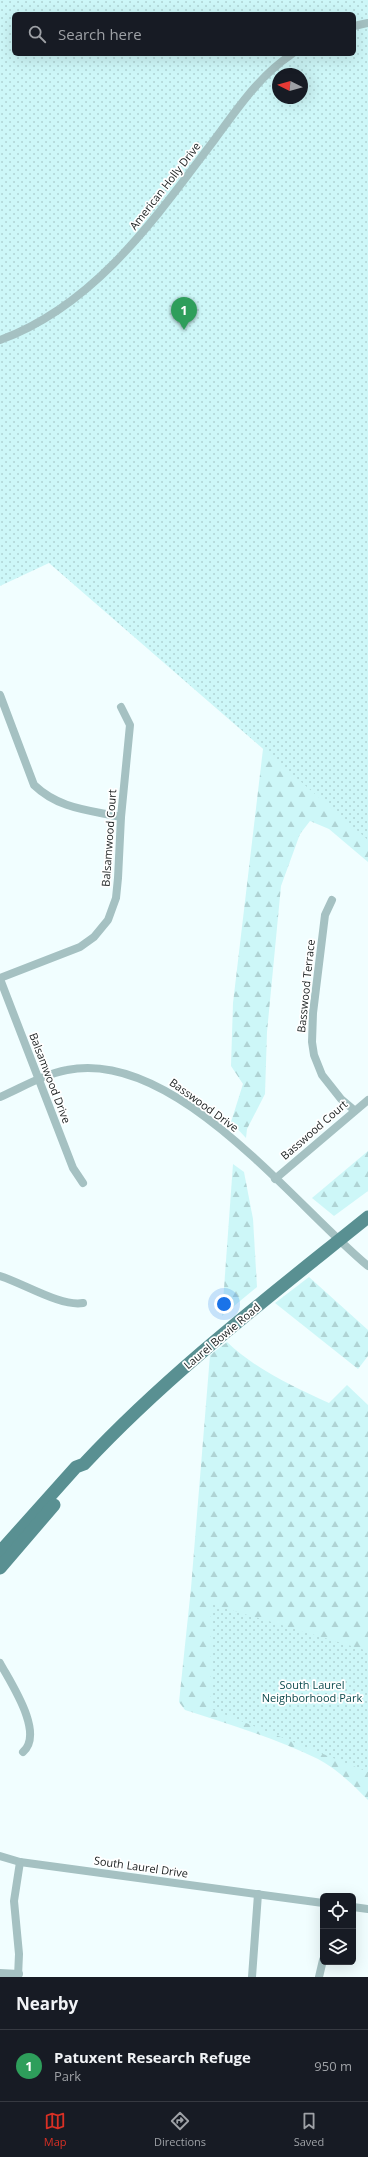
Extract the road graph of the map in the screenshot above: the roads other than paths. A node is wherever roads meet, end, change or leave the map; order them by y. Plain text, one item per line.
1 (368, 23) edge
2 (356, 26) edge
3 (290, 56) edge
4 (0, 340) edge
5 (0, 695) edge
6 (121, 707) dead end
7 (121, 817) junction
8 (332, 900) dead end
9 (0, 979) edge
10 (39, 1080) junction
11 (0, 1097) edge
12 (368, 1100) edge
13 (354, 1110) junction
14 (275, 1179) junction
15 (83, 1183) dead end
16 (368, 1217) edge
17 (340, 1240) junction
18 (368, 1266) edge
19 (0, 1276) edge
20 (83, 1303) dead end
21 (84, 1464) junction
22 (0, 1552) edge
23 (0, 1568) edge
24 (0, 1663) edge
25 (23, 1752) dead end
26 (0, 1856) edge
27 (20, 1862) junction
28 (258, 1894) junction
29 (320, 1902) edge
30 (356, 1907) edge
31 (368, 1909) edge
32 (322, 1965) edge
33 (0, 1973) edge
34 (18, 1975) edge
35 (252, 1977) edge
36 (319, 1977) edge

1 - 2 street
3 - 4 street, American Holly Drive
5 - 7 street
6 - 7 street, Balsamwood Court
7 - 9 street, Balsamwood Court
8 - 13 street, Basswood Terrace
9 - 10 street, Balsamwood Drive
10 - 11 street, Basswood Drive
10 - 14 street, Basswood Drive
10 - 15 street, Balsamwood Drive
12 - 13 street, Basswood Court
13 - 14 street, Basswood Court
14 - 17 street, Basswood Drive
16 - 17 main road, Laurel Bowie Road
17 - 18 street, Basswood Drive
17 - 21 main road, Laurel Bowie Road
19 - 20 street
21 - 22 main road, Laurel Bowie Road
21 - 23 main road, Laurel Bowie Road
24 - 25 street
26 - 27 street, South Laurel Drive
27 - 28 street, South Laurel Drive
27 - 34 street
28 - 29 street, South Laurel Drive
28 - 35 street
30 - 31 street
32 - 36 street
33 - 34 street

